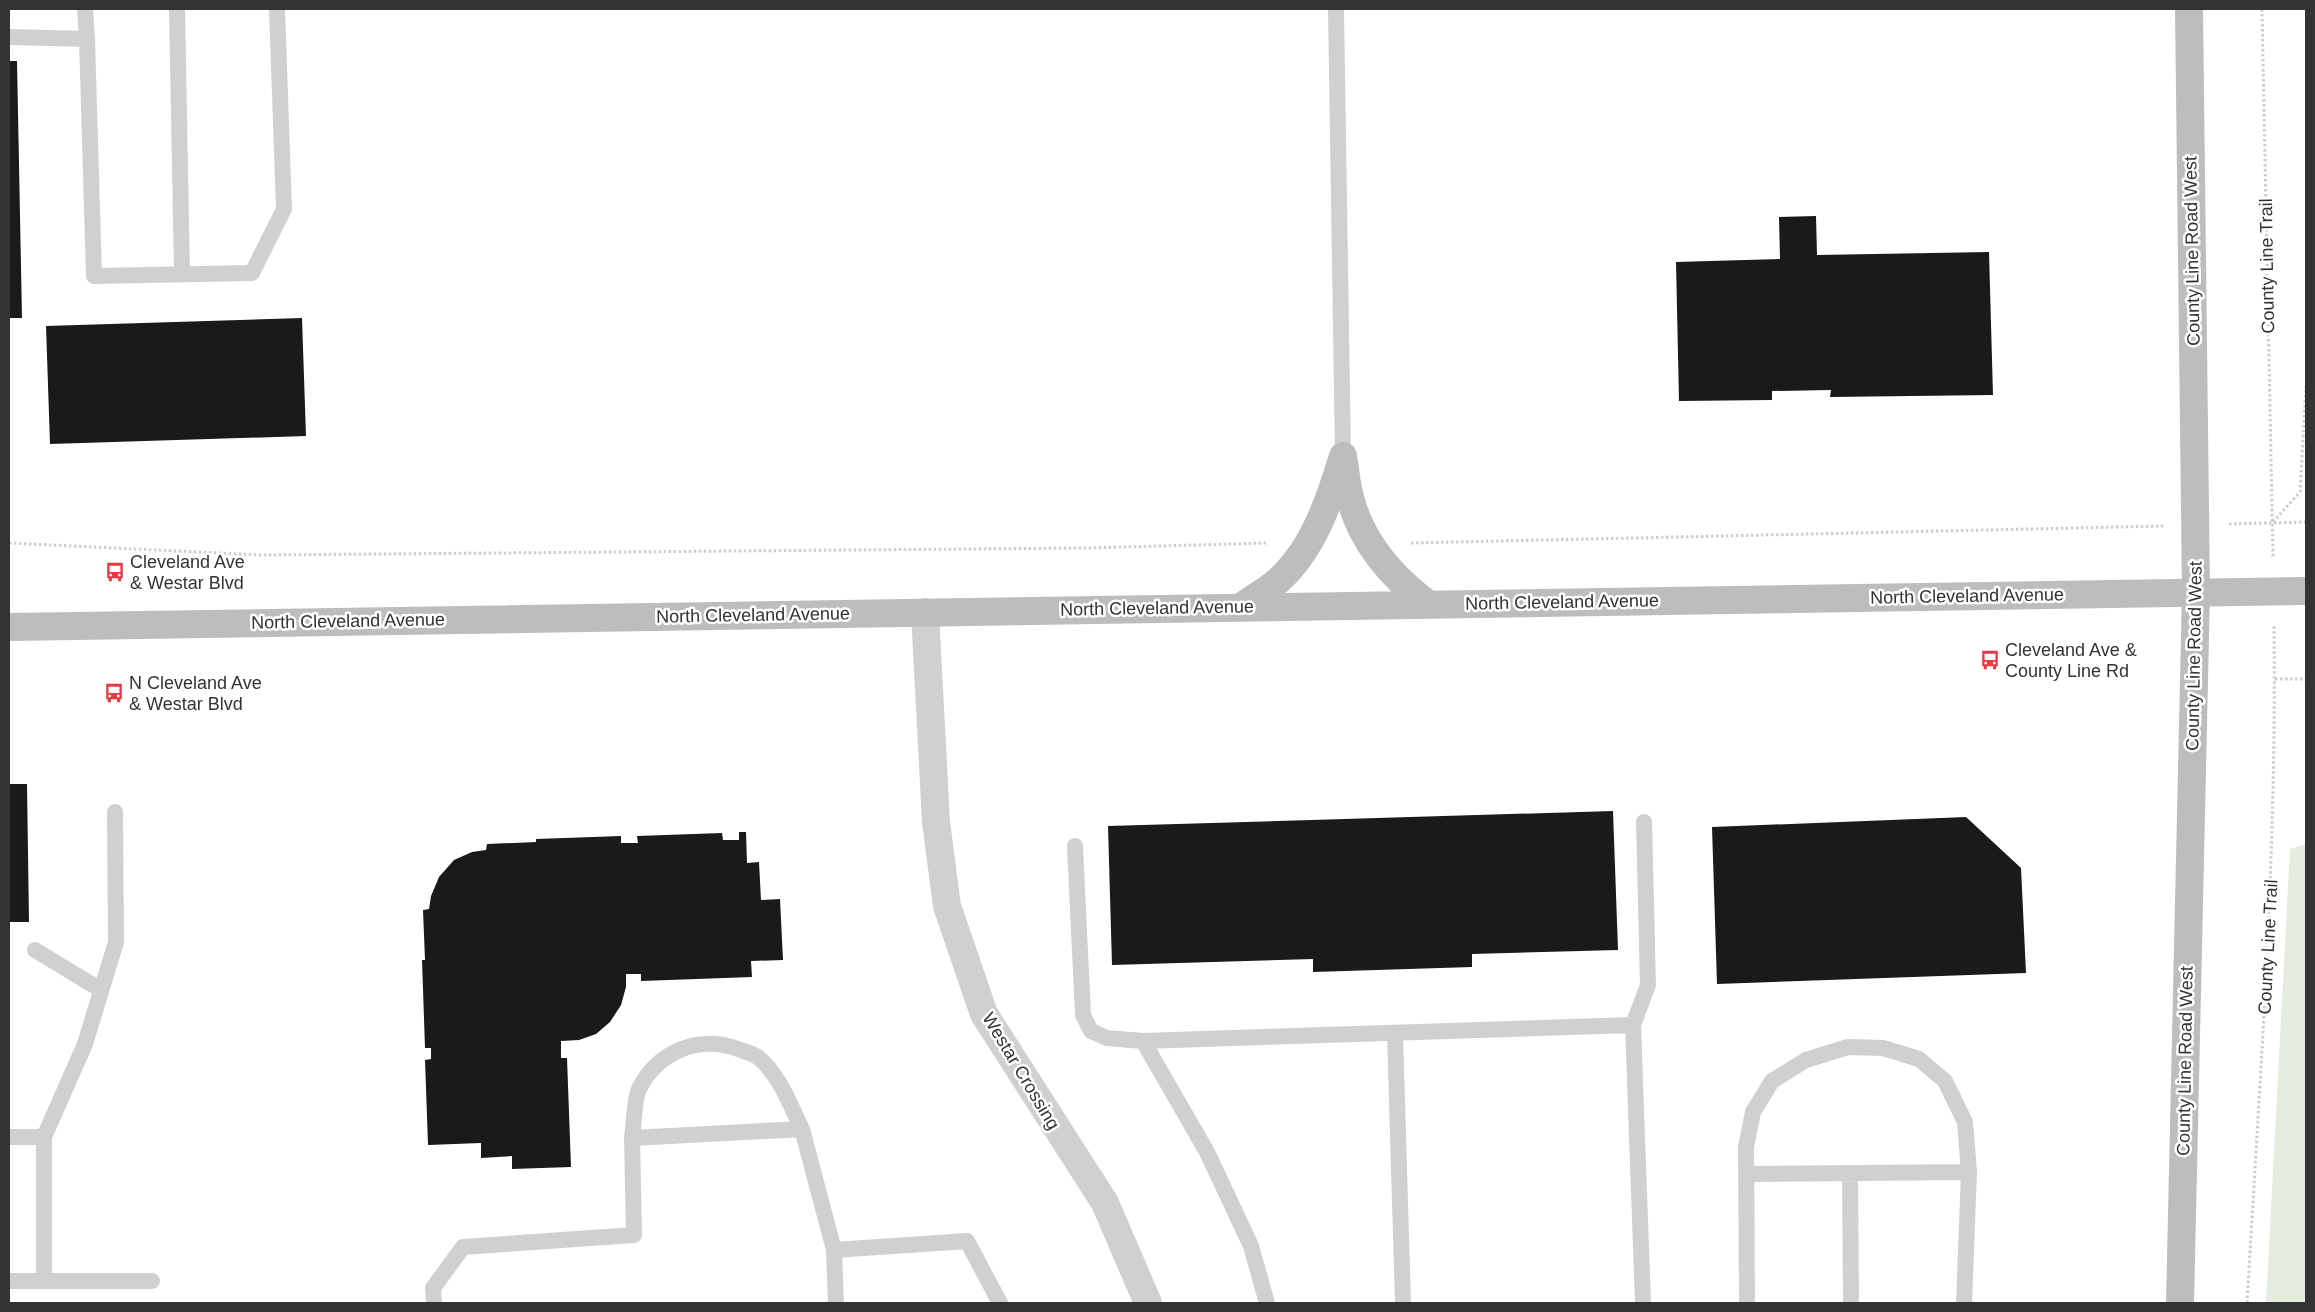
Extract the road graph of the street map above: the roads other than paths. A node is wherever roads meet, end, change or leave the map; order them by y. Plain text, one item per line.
1 (85, 9) edge
2 (177, 9) edge
3 (277, 9) edge
4 (1336, 9) edge
5 (2189, 9) edge
6 (9, 37) edge
7 (87, 39) junction
8 (182, 274) junction
9 (1343, 456) junction
10 (2306, 590) edge
11 (2196, 592) junction
12 (1428, 604) junction
13 (1241, 607) junction
14 (925, 612) junction
15 (9, 627) edge
16 (115, 812) dead end
17 (1644, 822) dead end
18 (1075, 846) dead end
19 (35, 950) dead end
20 (102, 990) junction
21 (1633, 1025) junction
22 (1395, 1033) junction
23 (1143, 1041) junction
24 (802, 1129) junction
25 (9, 1137) edge
26 (44, 1137) junction
27 (632, 1138) junction
28 (1970, 1172) junction
29 (1850, 1173) junction
30 (1746, 1174) junction
31 (834, 1250) junction
32 (9, 1281) edge
33 (44, 1281) junction
34 (152, 1281) dead end
35 (434, 1303) edge
36 (836, 1303) edge
37 (1000, 1303) edge
38 (1148, 1303) edge
39 (1267, 1303) edge
40 (1403, 1303) edge
41 (1643, 1303) edge
42 (1746, 1303) edge
43 (1851, 1303) edge
44 (1964, 1303) edge
45 (2180, 1303) edge

1 - 7 lane
2 - 8 lane
3 - 8 lane
4 - 9 lane
5 - 11 main road, County Line Road West
6 - 7 lane
7 - 8 lane
9 - 12 main road
9 - 13 main road
10 - 11 main road, North Cleveland Avenue
11 - 12 main road, North Cleveland Avenue
11 - 45 main road, County Line Road West
12 - 13 main road, North Cleveland Avenue
13 - 14 main road, North Cleveland Avenue
14 - 15 main road, North Cleveland Avenue
14 - 38 street, Westar Crossing
16 - 20 lane
17 - 21 lane
18 - 23 lane
19 - 20 lane
20 - 26 lane
21 - 22 lane
21 - 41 lane
22 - 23 lane
22 - 40 lane
23 - 39 lane
24 - 27 lane
24 - 27 lane
24 - 31 lane
25 - 26 lane
26 - 33 lane
27 - 35 lane
28 - 29 lane
28 - 30 lane
28 - 44 lane
29 - 30 lane
29 - 43 lane
30 - 42 lane
31 - 36 lane
31 - 37 lane
32 - 33 lane
33 - 34 lane

